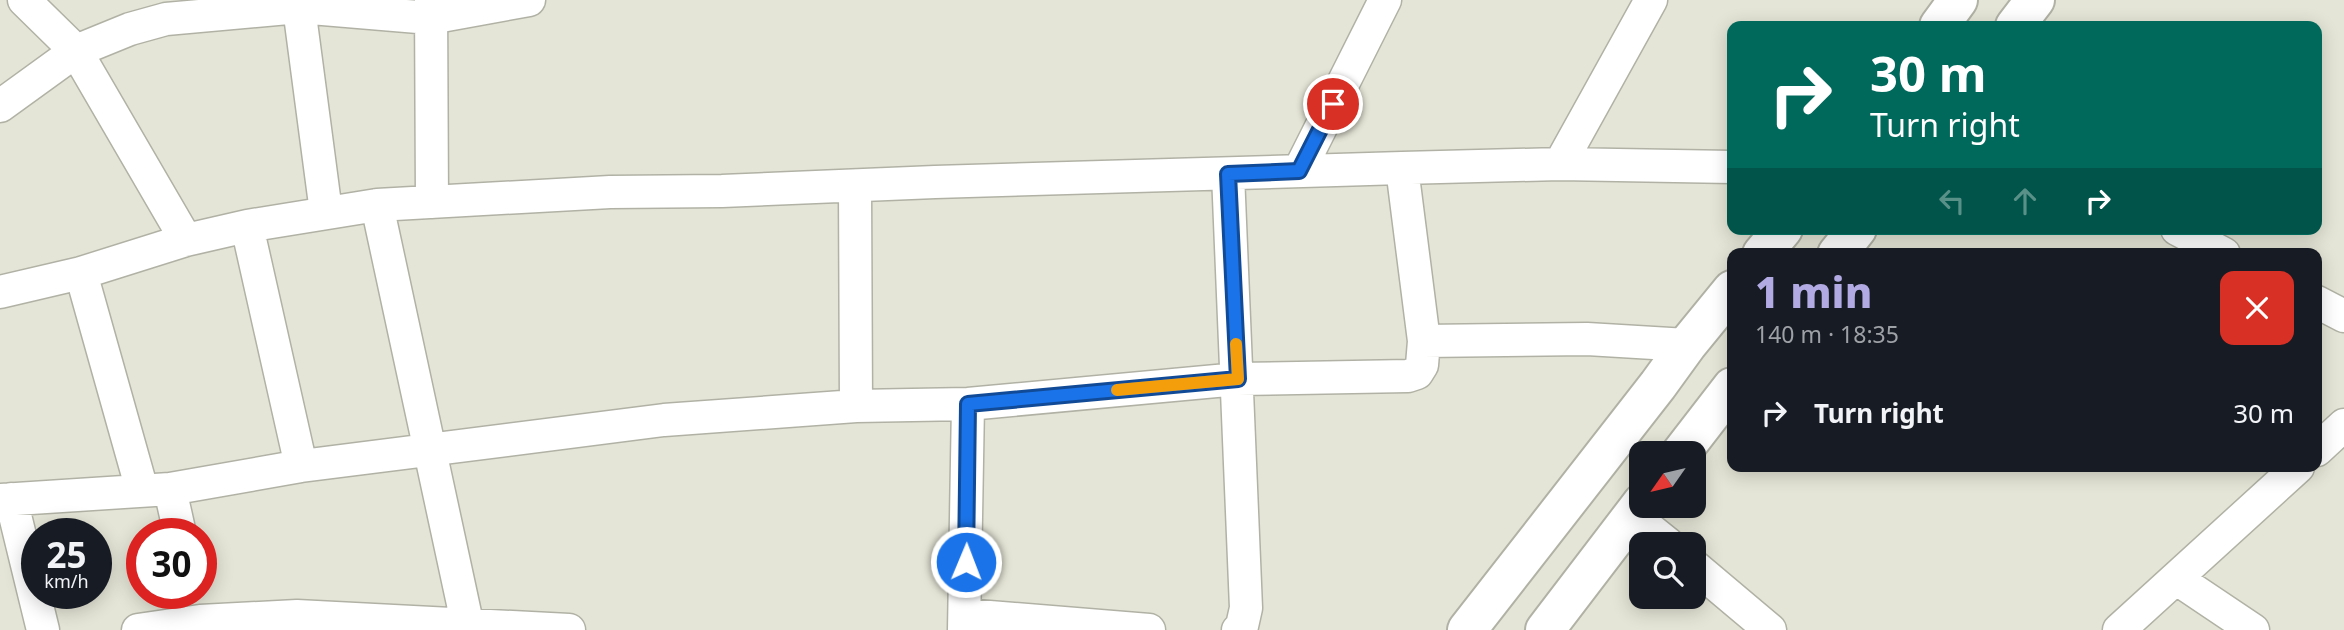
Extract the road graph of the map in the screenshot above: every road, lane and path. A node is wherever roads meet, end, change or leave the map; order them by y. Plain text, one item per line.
1 (24, 0) edge
2 (529, 0) edge
3 (1385, 0) edge
4 (1651, 0) edge
5 (1958, 0) edge
6 (2035, 0) edge
7 (298, 3) edge
8 (431, 9) edge
9 (1942, 21) edge
10 (2019, 21) edge
11 (76, 51) junction
12 (0, 106) edge
13 (1560, 164) junction
14 (1727, 167) edge
15 (1402, 168) junction
16 (1299, 171) junction
17 (1228, 174) junction
18 (855, 186) junction
19 (432, 202) junction
20 (377, 205) junction
21 (326, 212) junction
22 (247, 226) junction
23 (2188, 235) edge
24 (186, 240) junction
25 (2213, 248) edge
26 (81, 273) junction
27 (0, 292) edge
28 (1727, 296) edge
29 (2322, 305) edge
30 (2344, 316) edge
31 (1424, 341) junction
32 (1687, 345) junction
33 (1238, 379) junction
34 (1658, 385) junction
35 (1727, 393) edge
36 (968, 404) junction
37 (856, 406) junction
38 (1705, 422) junction
39 (2344, 425) edge
40 (1690, 441) edge
41 (2322, 445) edge
42 (431, 448) junction
43 (301, 466) junction
44 (2293, 472) edge
45 (156, 490) junction
46 (5, 499) edge
47 (171, 518) edge
48 (1630, 518) edge
49 (1645, 518) edge
50 (1657, 532) edge
51 (1706, 576) edge
52 (2177, 579) junction
53 (211, 616) edge
54 (965, 622) edge
55 (468, 626) junction
56 (43, 630) edge
57 (138, 630) edge
58 (569, 630) edge
59 (1149, 630) edge
60 (1238, 630) edge
61 (1467, 630) edge
62 (1545, 630) edge
63 (1770, 630) edge
64 (2119, 630) edge
65 (2253, 630) edge

1 - 11 street
2 - 8 street
3 - 16 street
4 - 13 street
5 - 9 street
6 - 10 street
7 - 8 street
7 - 11 street
7 - 21 street
8 - 19 street
11 - 12 street
11 - 24 street
13 - 14 street
13 - 15 street
15 - 16 street
15 - 31 street
16 - 17 street
17 - 18 street
17 - 33 street
18 - 19 street
18 - 37 street
19 - 20 street
20 - 21 street
20 - 42 street
21 - 22 street
22 - 24 street
22 - 43 street
23 - 25 street
24 - 26 street
26 - 27 street
26 - 45 street
28 - 32 street
29 - 30 street
31 - 32 street
31 - 33 street
32 - 34 street
33 - 36 street
33 - 60 street
34 - 38 street
34 - 61 street
35 - 38 street
36 - 37 street
36 - 54 street
37 - 42 street
38 - 40 street
39 - 41 street
42 - 43 street
42 - 55 street
43 - 45 street
44 - 52 street
45 - 46 street
45 - 47 street
46 - 56 street
48 - 62 street
49 - 50 street
51 - 63 street
52 - 64 street
52 - 65 street
53 - 55 street
53 - 57 street
54 - 59 street
55 - 58 street

